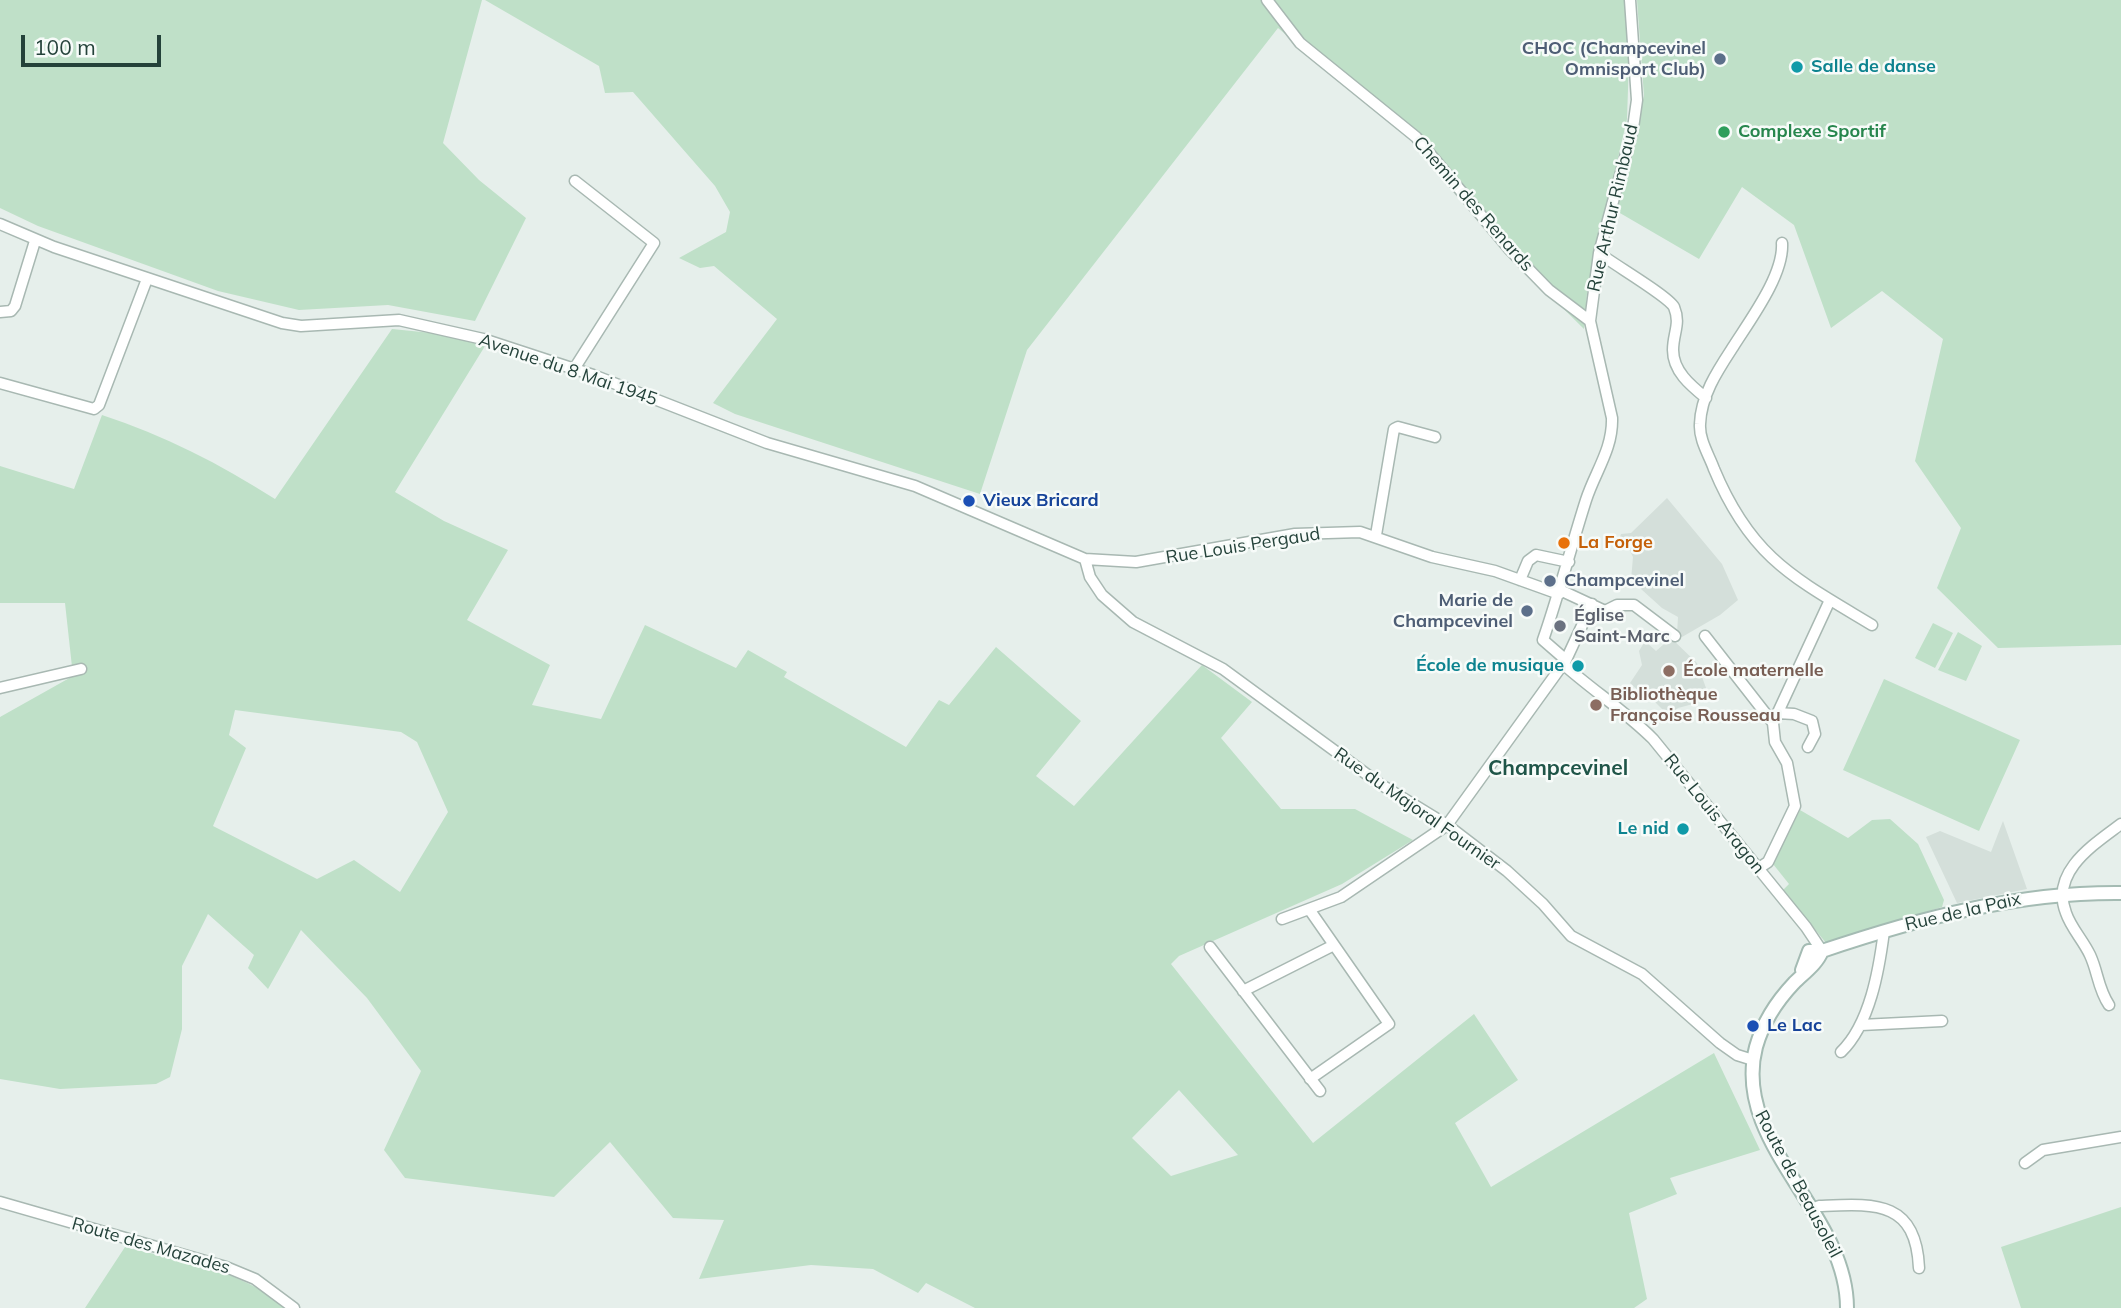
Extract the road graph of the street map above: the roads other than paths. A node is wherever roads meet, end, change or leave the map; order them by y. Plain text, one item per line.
1 (1267, 0) edge
2 (1630, 0) edge
3 (575, 181) dead end
4 (0, 224) edge
5 (35, 241) junction
6 (1782, 243) dead end
7 (1599, 253) junction
8 (147, 279) junction
9 (0, 312) edge
10 (1590, 321) junction
11 (574, 369) junction
12 (0, 383) edge
13 (1706, 398) junction
14 (1435, 437) dead end
15 (1376, 535) junction
16 (1085, 559) junction
17 (1569, 562) junction
18 (1520, 580) junction
19 (1559, 592) junction
20 (1830, 600) junction
21 (1592, 604) junction
22 (1872, 625) dead end
23 (1675, 636) dead end
24 (1705, 636) dead end
25 (1564, 662) junction
26 (81, 669) dead end
27 (0, 688) edge
28 (1775, 718) junction
29 (1808, 747) dead end
30 (2121, 824) edge
31 (1447, 825) junction
32 (1759, 869) junction
33 (2121, 892) edge
34 (2063, 894) junction
35 (1309, 909) junction
36 (1282, 919) dead end
37 (1884, 931) junction
38 (1334, 945) junction
39 (1210, 947) dead end
40 (1816, 951) junction
41 (1243, 991) junction
42 (2109, 1005) dead end
43 (1942, 1020) dead end
44 (1861, 1025) junction
45 (1841, 1052) dead end
46 (1753, 1060) junction
47 (1310, 1079) junction
48 (1320, 1091) dead end
49 (2121, 1137) edge
50 (2025, 1163) dead end
51 (0, 1202) edge
52 (1812, 1209) junction
53 (1919, 1268) dead end
54 (294, 1308) edge
55 (1847, 1308) edge

1 - 10 street, Chemin des Renards
2 - 7 street, Rue Arthur Rimbaud
3 - 11 street
4 - 5 street, Avenue du 8 Mai 1945
5 - 8 street, Avenue du 8 Mai 1945
5 - 9 street
6 - 13 street
7 - 10 street, Rue Arthur Rimbaud
7 - 13 street
8 - 11 street, Avenue du 8 Mai 1945
8 - 12 street
10 - 17 street, Rue Arthur Rimbaud
11 - 16 street, Avenue du 8 Mai 1945
13 - 20 street
14 - 15 street
15 - 16 street, Rue Louis Pergaud
15 - 18 street, Rue Louis Pergaud
16 - 31 street, Rue du Majoral Fournier
17 - 18 street
17 - 19 street, Rue Arthur Rimbaud
18 - 19 street, Rue Louis Pergaud
19 - 21 street, Rue Louis Pergaud
19 - 25 street, Rue Arthur Rimbaud
20 - 22 street
20 - 28 street
21 - 23 street
21 - 25 street
24 - 28 street
25 - 31 street
25 - 32 street, Rue Louis Aragon
26 - 27 street
28 - 29 street
28 - 32 street
30 - 34 street
31 - 35 street
31 - 46 street, Rue du Majoral Fournier
32 - 40 street, Rue Louis Aragon
33 - 34 main road, Rue de la Paix
34 - 37 main road, Rue de la Paix
34 - 42 street
35 - 36 street
35 - 38 street
37 - 40 main road, Rue de la Paix
37 - 44 street
38 - 41 street
38 - 47 street
39 - 41 street
40 - 46 main road
41 - 47 street
43 - 44 street
44 - 45 street
46 - 52 main road, Route de Beausoleil
47 - 48 street
49 - 50 street
51 - 54 street, Route des Mazades
52 - 53 street
52 - 55 main road, Route de Beausoleil

